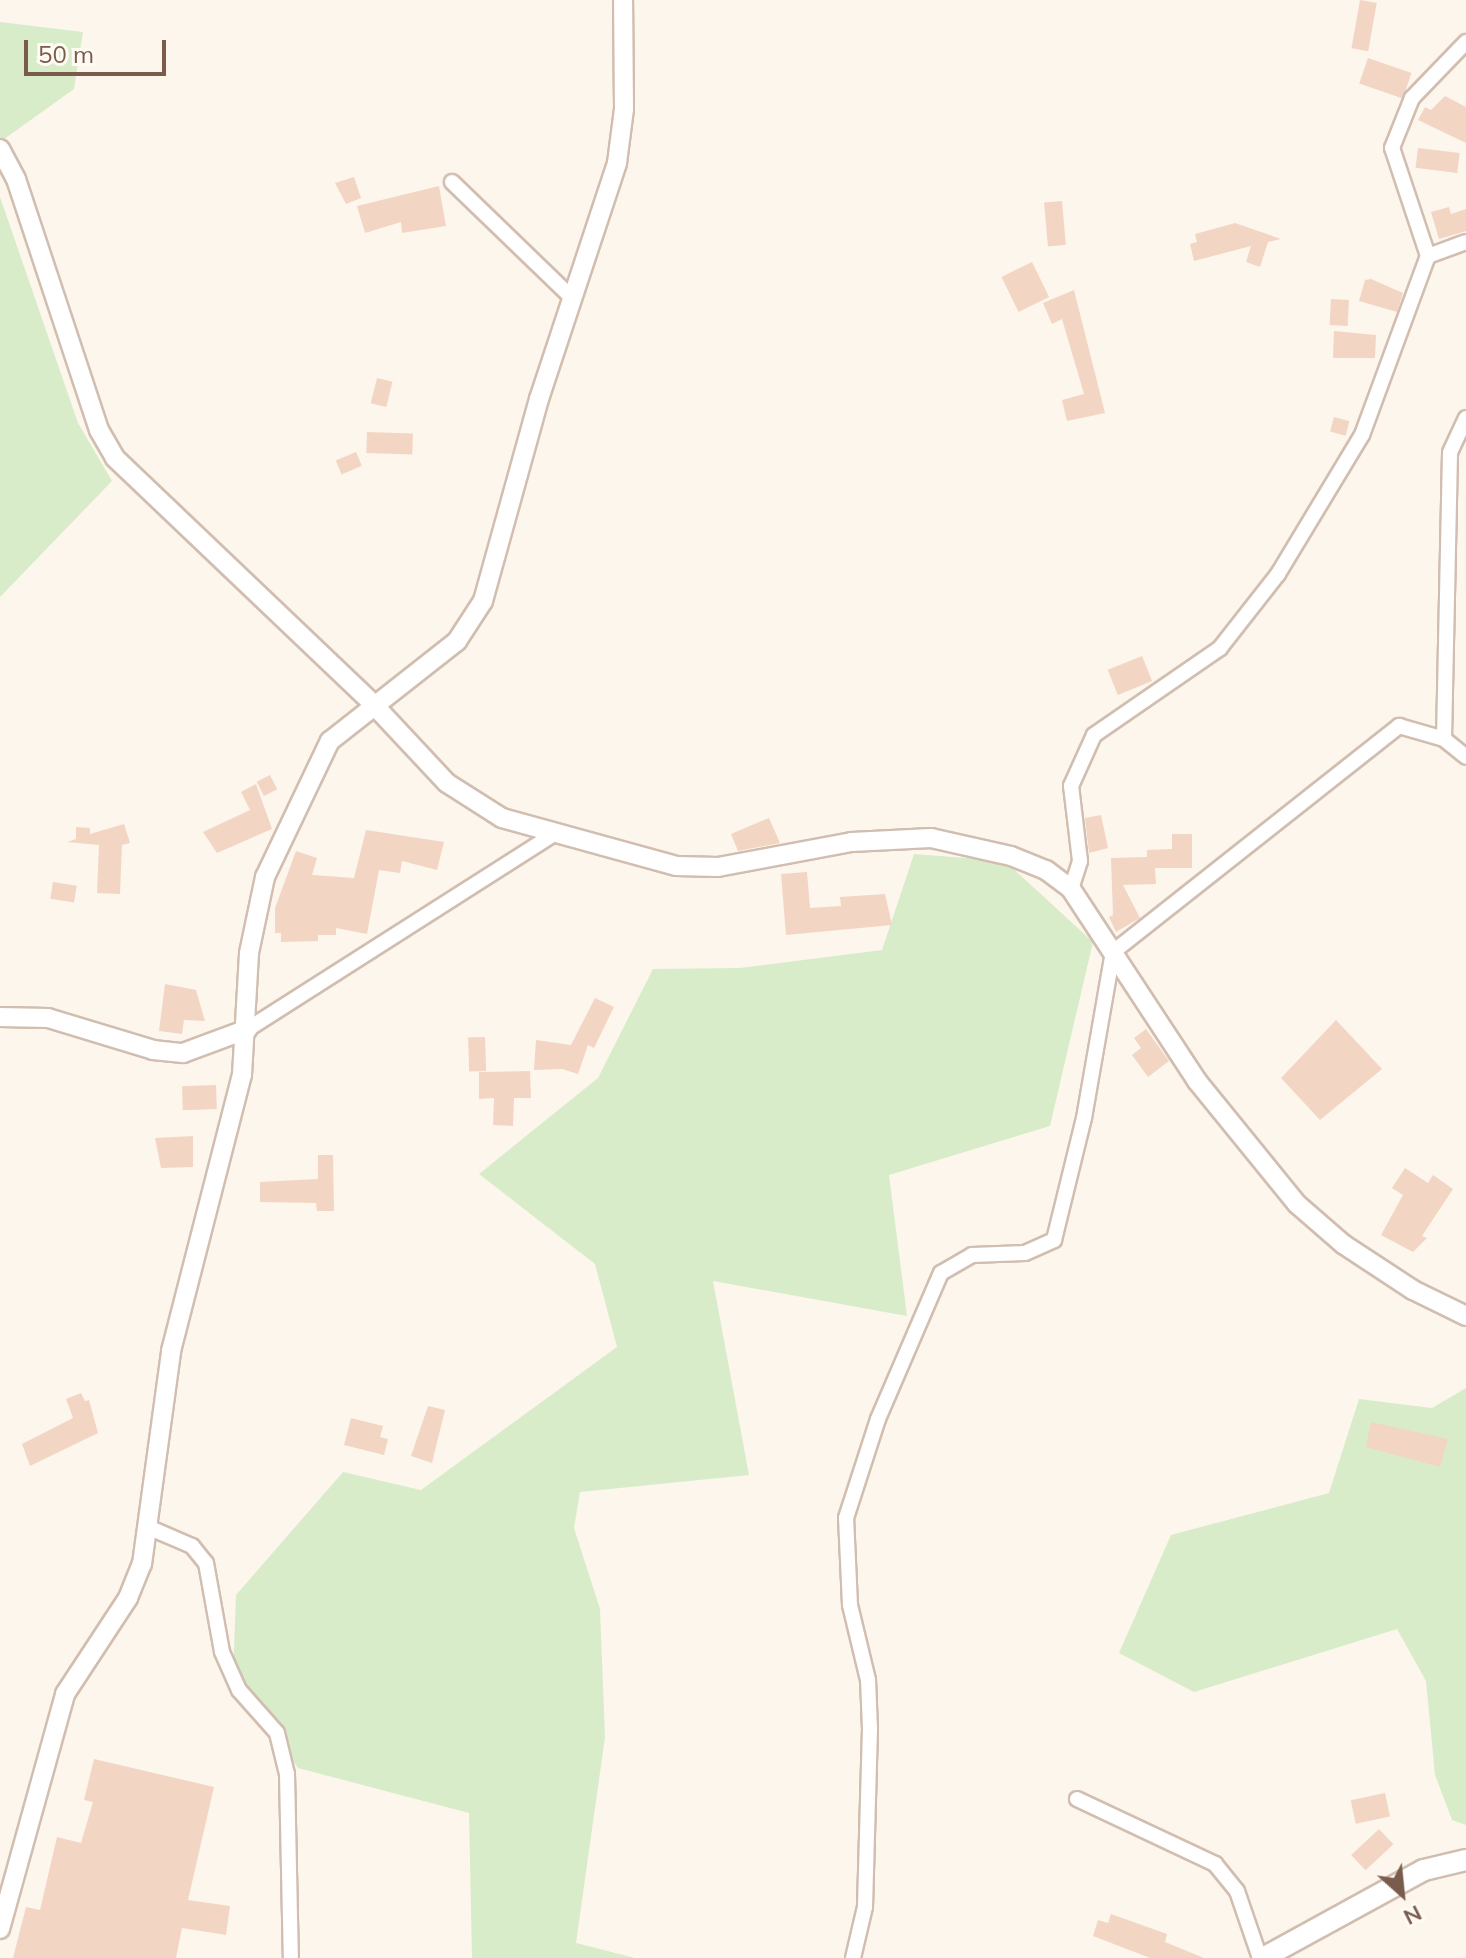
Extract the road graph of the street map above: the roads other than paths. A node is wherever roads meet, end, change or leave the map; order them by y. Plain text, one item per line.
1 (623, 0) edge
2 (1466, 42) edge
3 (0, 149) edge
4 (452, 182) dead end
5 (1466, 242) edge
6 (1428, 256) junction
7 (570, 296) junction
8 (1466, 418) edge
9 (373, 704) junction
10 (1444, 739) junction
11 (1466, 757) edge
12 (554, 834) junction
13 (1071, 889) junction
14 (1113, 952) junction
15 (0, 1017) edge
16 (248, 1029) junction
17 (1466, 1316) edge
18 (150, 1528) junction
19 (1077, 1799) dead end
20 (1466, 1860) edge
21 (0, 1929) edge
22 (291, 1958) edge
23 (853, 1958) edge
24 (1261, 1958) edge

1 - 7 street
2 - 6 street
3 - 9 street
4 - 7 street
5 - 6 street
6 - 13 street
7 - 9 street
8 - 10 street
9 - 12 street
9 - 16 street
10 - 11 street
10 - 14 street
12 - 13 street
12 - 16 street
13 - 14 street
14 - 17 street
14 - 23 street
15 - 16 street
16 - 18 street
18 - 21 street
18 - 22 street
19 - 24 street
20 - 24 main road

